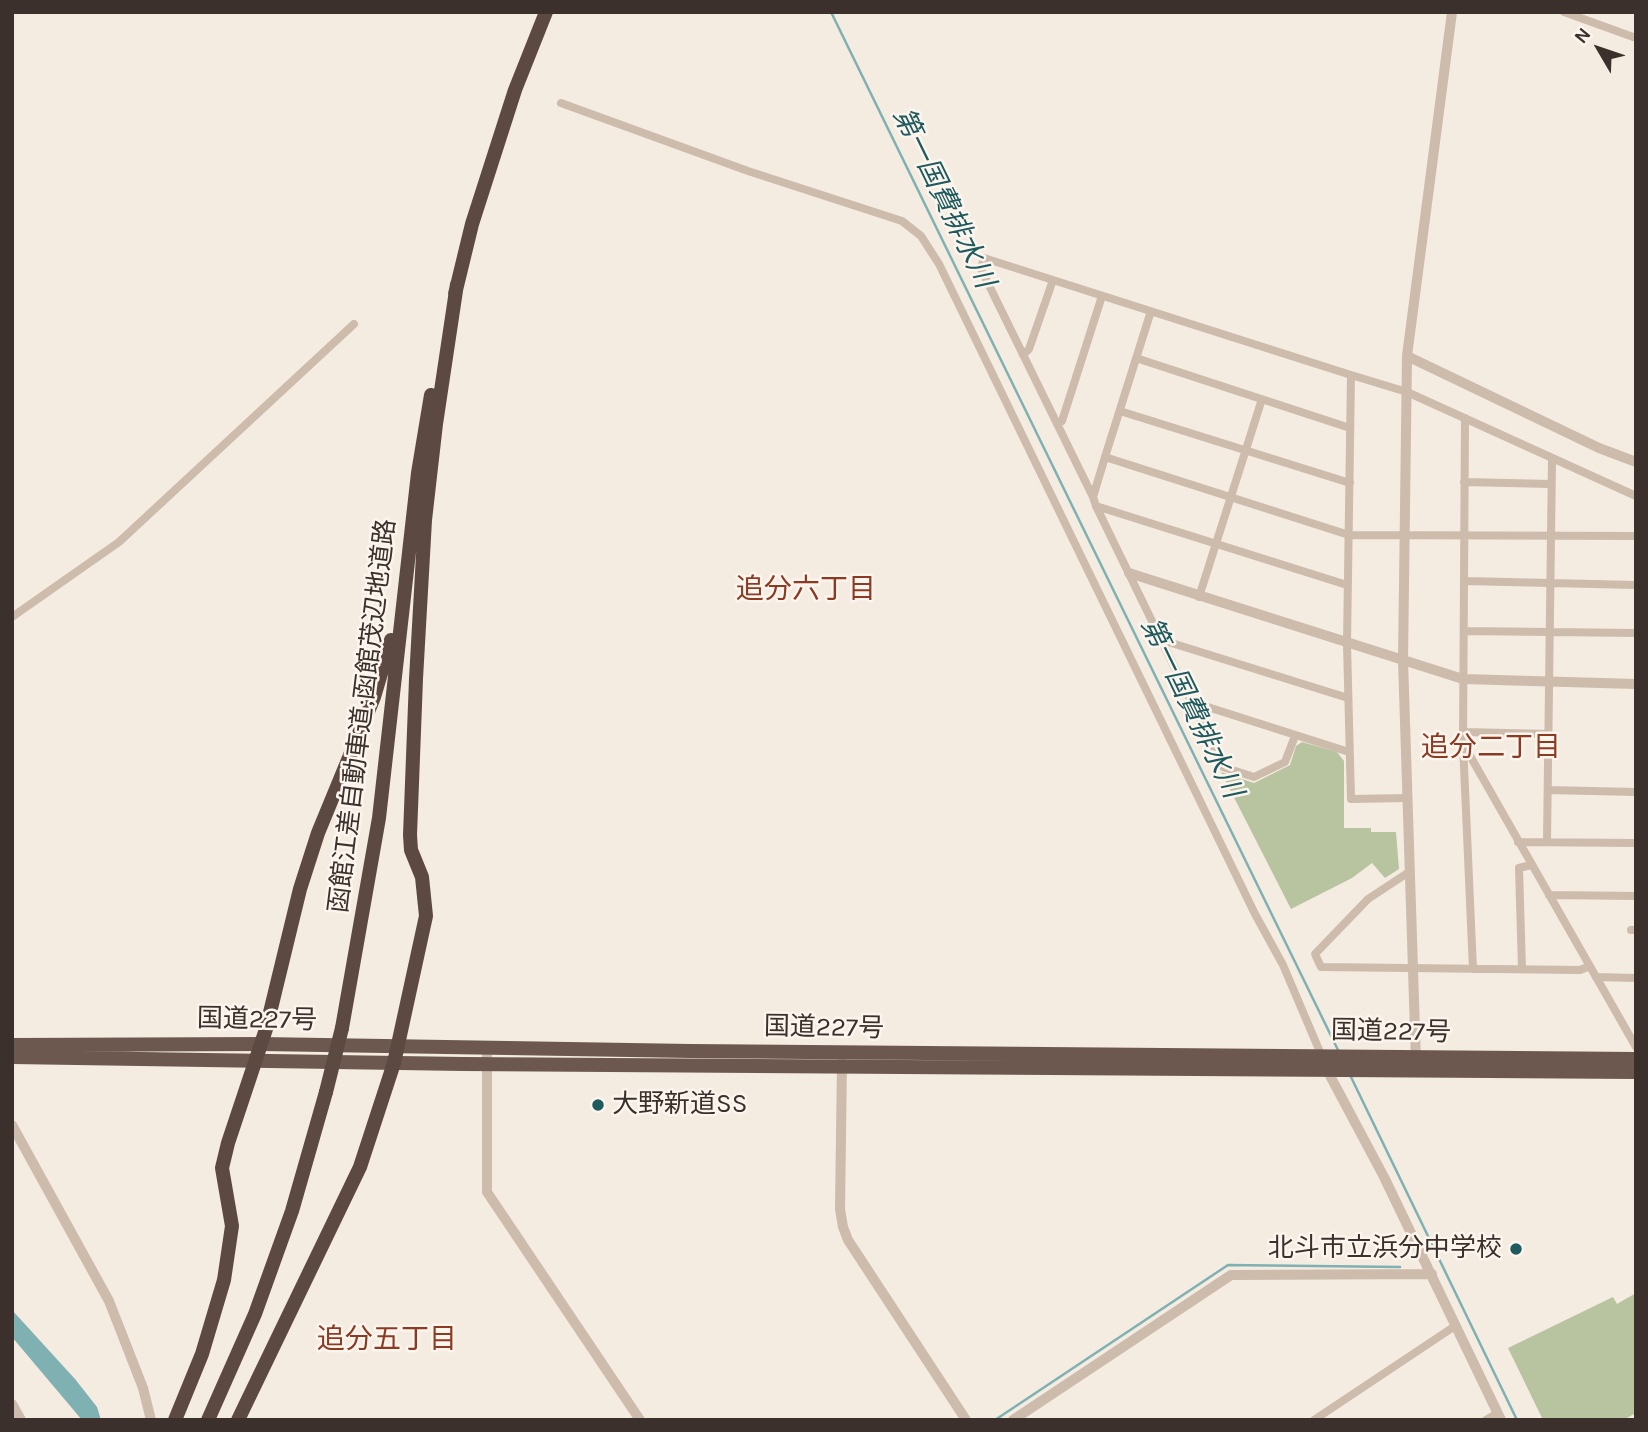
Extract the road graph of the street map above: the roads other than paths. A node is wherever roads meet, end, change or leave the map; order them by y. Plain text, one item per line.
1 (546, 12) edge
2 (1452, 12) edge
3 (1564, 12) edge
4 (1636, 37) edge
5 (561, 103) dead end
6 (1053, 280) junction
7 (1102, 296) junction
8 (1151, 312) junction
9 (354, 324) dead end
10 (1023, 355) junction
11 (1408, 356) junction
12 (1136, 358) junction
13 (1351, 375) junction
14 (1407, 392) junction
15 (1262, 399) junction
16 (1120, 411) junction
17 (1465, 418) junction
18 (431, 419) junction
19 (1057, 424) junction
20 (1350, 428) junction
21 (1245, 450) junction
22 (1105, 457) junction
23 (1552, 460) junction
24 (1636, 462) edge
25 (1464, 482) junction
26 (1350, 483) junction
27 (1551, 484) junction
28 (1636, 496) edge
29 (1231, 497) junction
30 (1094, 501) junction
31 (1465, 534) junction
32 (1405, 535) junction
33 (1552, 535) junction
34 (1349, 536) junction
35 (1636, 536) edge
36 (1217, 544) junction
37 (1129, 573) junction
38 (1464, 581) junction
39 (1550, 583) junction
40 (1347, 585) junction
41 (1636, 585) edge
42 (404, 595) junction
43 (1199, 597) junction
44 (12, 617) edge
45 (1464, 631) junction
46 (1550, 631) junction
47 (1636, 633) edge
48 (1162, 640) junction
49 (1347, 644) junction
50 (1403, 660) junction
51 (1463, 679) junction
52 (1549, 682) junction
53 (1636, 684) edge
54 (1348, 698) junction
55 (1192, 702) junction
56 (1464, 732) junction
57 (1548, 734) junction
58 (1295, 736) junction
59 (1464, 744) junction
60 (1349, 752) junction
61 (1548, 790) junction
62 (1636, 792) edge
63 (1408, 798) junction
64 (1547, 841) junction
65 (1518, 842) junction
66 (1636, 843) edge
67 (1531, 865) junction
68 (1409, 872) junction
69 (1549, 895) junction
70 (1636, 896) edge
71 (1590, 967) junction
72 (1413, 968) junction
73 (1473, 969) junction
74 (1522, 969) junction
75 (1597, 977) junction
76 (1636, 978) edge
77 (262, 1044) junction
78 (13, 1045) edge
79 (1636, 1047) edge
80 (396, 1055) junction
81 (487, 1056) junction
82 (842, 1059) junction
83 (1636, 1059) edge
84 (257, 1060) junction
85 (1330, 1063) junction
86 (1416, 1064) junction
87 (1636, 1072) edge
88 (12, 1125) edge
89 (1432, 1274) junction
90 (1455, 1326) junction
91 (12, 1404) edge
92 (1499, 1416) edge
93 (21, 1420) edge
94 (151, 1420) edge
95 (175, 1420) edge
96 (208, 1420) edge
97 (238, 1420) edge
98 (640, 1420) edge
99 (966, 1420) edge
100 (1013, 1420) edge
101 (1314, 1420) edge
102 (1486, 1420) edge

1 - 18 highway, 函館江差自動車道;函館茂辺地道路
2 - 11 street
3 - 4 street
5 - 85 street
6 - 7 street
6 - 10 street
6 - 10 street
7 - 8 street
7 - 19 street
8 - 12 street
8 - 13 street
9 - 44 street
10 - 19 street
11 - 14 street
11 - 24 street
12 - 15 street
12 - 16 street
13 - 14 street
13 - 20 street
14 - 17 street
14 - 32 street
15 - 20 street
15 - 21 street
16 - 21 street
16 - 22 street
17 - 23 street
17 - 25 street
18 - 42 highway, 函館江差自動車道;函館茂辺地道路
18 - 80 highway
19 - 30 street
20 - 26 street
21 - 26 street
21 - 29 street
22 - 29 street
22 - 30 street
23 - 27 street
23 - 28 street
25 - 27 street
25 - 31 street
26 - 34 street
27 - 33 street
29 - 34 street
29 - 36 street
30 - 36 street
30 - 37 street
31 - 32 street
31 - 33 street
31 - 38 street
32 - 34 street
32 - 50 street
33 - 35 street
33 - 39 street
34 - 40 street
36 - 40 street
36 - 43 street
37 - 43 street
37 - 48 street
38 - 39 street
38 - 45 street
39 - 41 street
39 - 46 street
40 - 49 street
42 - 77 highway
42 - 96 highway, 函館江差自動車道;函館茂辺地道路, bridge
43 - 49 street
45 - 46 street
45 - 51 street
46 - 47 street
46 - 52 street
48 - 54 street
48 - 55 street
49 - 50 street
49 - 54 street
50 - 51 street
50 - 63 street
51 - 52 street
51 - 56 street
52 - 53 street
52 - 57 street
54 - 60 street
55 - 58 street
55 - 58 street
56 - 57 street
56 - 59 street
57 - 61 street
58 - 60 street
59 - 65 street
59 - 73 street
60 - 63 street
61 - 62 street
61 - 64 street
63 - 68 street
64 - 65 street
64 - 66 street
65 - 67 street
67 - 69 street
67 - 74 street
68 - 72 street
68 - 72 street
69 - 70 street
69 - 71 street
71 - 74 street
71 - 75 street
72 - 73 street
72 - 86 street
73 - 74 street
75 - 76 street
75 - 79 street
77 - 78 highway, 国道227号
77 - 80 highway, 国道227号
77 - 84 highway
78 - 84 highway, 国道227号
80 - 81 highway, 国道227号
80 - 84 highway, 国道227号
80 - 97 highway
81 - 82 highway, 国道227号
81 - 98 street
82 - 85 highway, 国道227号
82 - 99 street
83 - 86 highway, 国道227号
84 - 95 highway
85 - 86 highway, 国道227号
85 - 86 highway, 国道227号
85 - 89 street
86 - 87 highway, 国道227号
88 - 94 street
89 - 90 street
89 - 100 street
90 - 92 street
90 - 101 street
91 - 93 street
92 - 102 street

